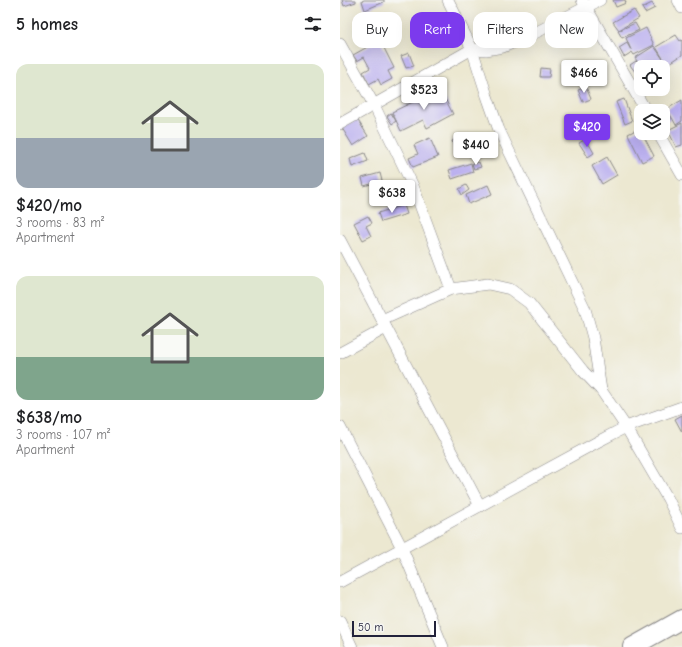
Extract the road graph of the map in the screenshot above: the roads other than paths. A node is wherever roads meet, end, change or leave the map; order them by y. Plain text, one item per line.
1 (448, 0) edge
2 (600, 0) edge
3 (678, 0) edge
4 (584, 4) edge
5 (682, 8) edge
6 (340, 44) edge
7 (472, 49) junction
8 (642, 104) edge
9 (374, 105) junction
10 (340, 124) edge
11 (662, 140) edge
12 (682, 175) edge
13 (340, 240) edge
14 (451, 289) junction
15 (384, 324) junction
16 (340, 353) edge
17 (601, 390) junction
18 (682, 407) edge
19 (340, 427) edge
20 (626, 427) junction
21 (480, 506) junction
22 (682, 528) edge
23 (402, 548) junction
24 (340, 582) edge
25 (682, 619) edge
26 (340, 621) edge
27 (352, 647) edge
28 (443, 647) edge
29 (632, 647) edge

1 - 7 street
2 - 4 street
3 - 5 street
4 - 7 street
4 - 8 street
6 - 9 street
7 - 9 street
7 - 17 street
9 - 10 street
9 - 14 street
11 - 12 street
13 - 15 street
14 - 15 street
14 - 17 street
15 - 16 street
15 - 21 street
17 - 20 street
18 - 20 street
19 - 23 street
20 - 21 street
20 - 22 street
21 - 23 street
23 - 24 street
23 - 28 street
25 - 29 highway
26 - 27 street

